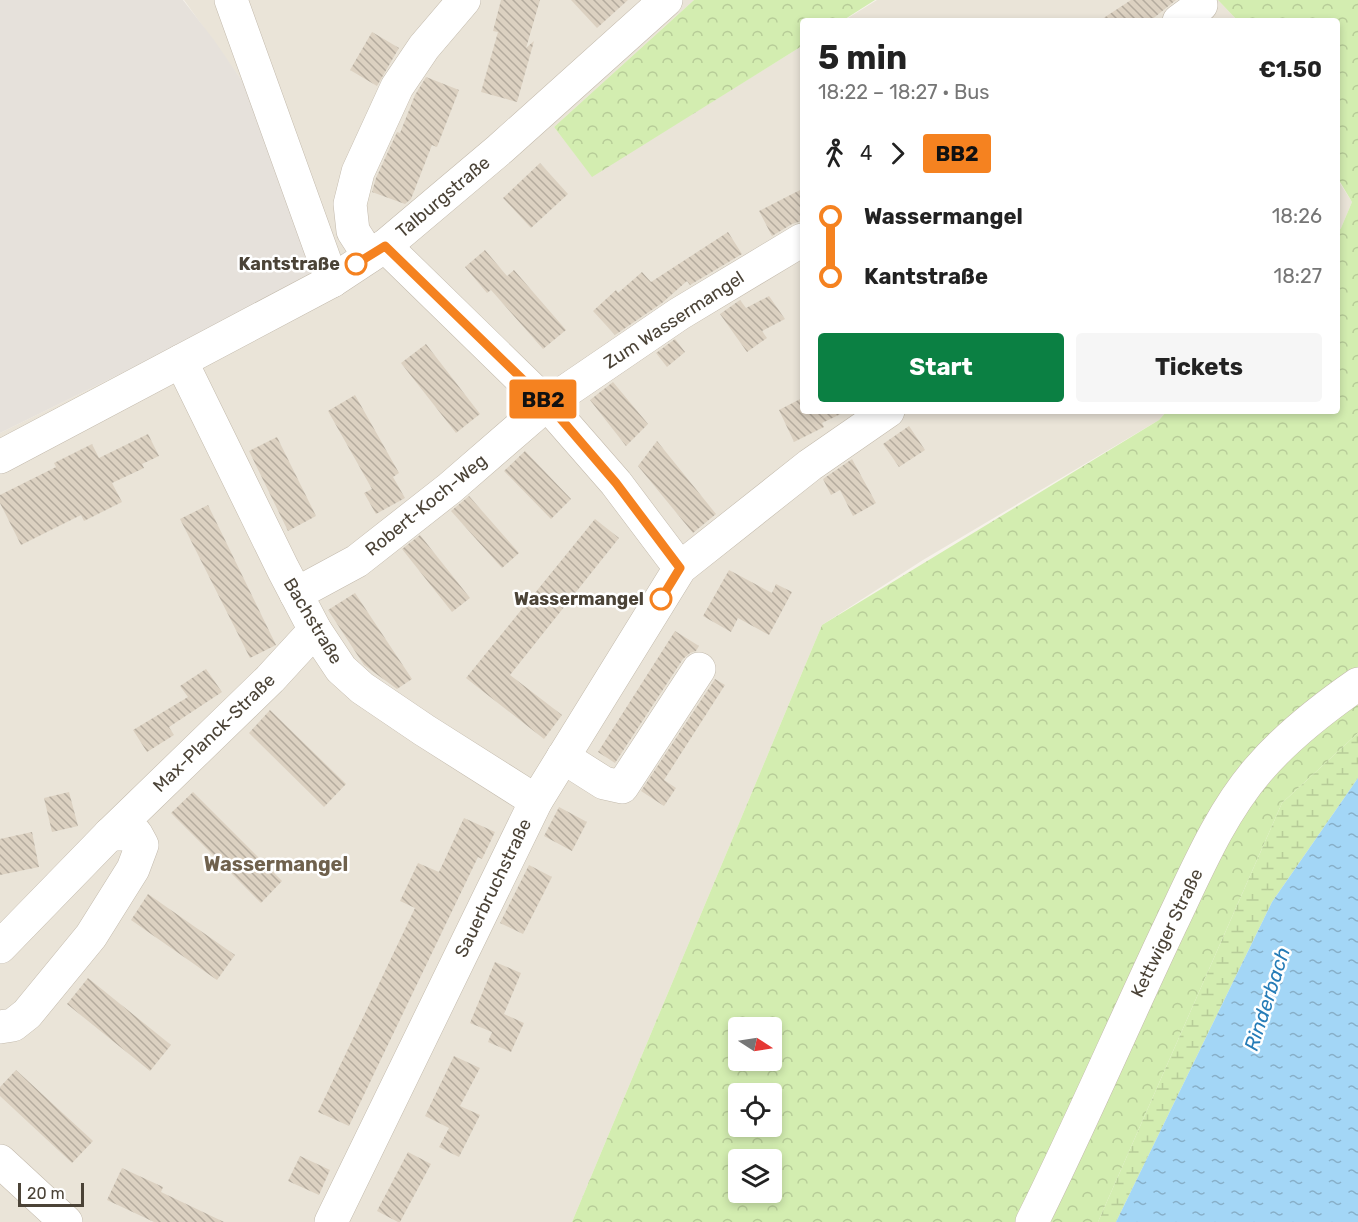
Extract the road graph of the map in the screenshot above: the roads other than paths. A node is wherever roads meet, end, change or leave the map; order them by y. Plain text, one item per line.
1 (231, 0) edge
2 (464, 0) edge
3 (666, 0) edge
4 (800, 241) edge
5 (377, 251) junction
6 (332, 280) junction
7 (181, 361) junction
8 (548, 404) junction
9 (884, 414) edge
10 (0, 457) edge
11 (680, 568) junction
12 (296, 594) junction
13 (315, 630) junction
14 (699, 669) dead end
15 (1358, 684) edge
16 (563, 757) junction
17 (536, 801) junction
18 (110, 834) junction
19 (0, 946) edge
20 (0, 1027) edge
21 (0, 1161) edge
22 (66, 1222) edge
23 (331, 1222) edge
24 (1032, 1222) edge

1 - 6 street
2 - 5 street
3 - 5 street, Talburgstraße
4 - 8 street, Zum Wassermangel
5 - 6 street, Talburgstraße
5 - 8 street
6 - 7 street, Talburgstraße
7 - 10 street, Talburgstraße
7 - 12 street, Bachstraße
8 - 11 street
8 - 12 street, Robert-Koch-Weg
9 - 11 street
11 - 16 street, Sauerbruchstraße
12 - 13 street, Bachstraße
13 - 17 street, Bachstraße
13 - 18 street, Max-Planck-Straße
14 - 16 street
15 - 24 street, Kettwiger Straße
16 - 17 street, Sauerbruchstraße
17 - 23 street, Sauerbruchstraße
18 - 19 street, Max-Planck-Straße
18 - 20 street
21 - 22 street

